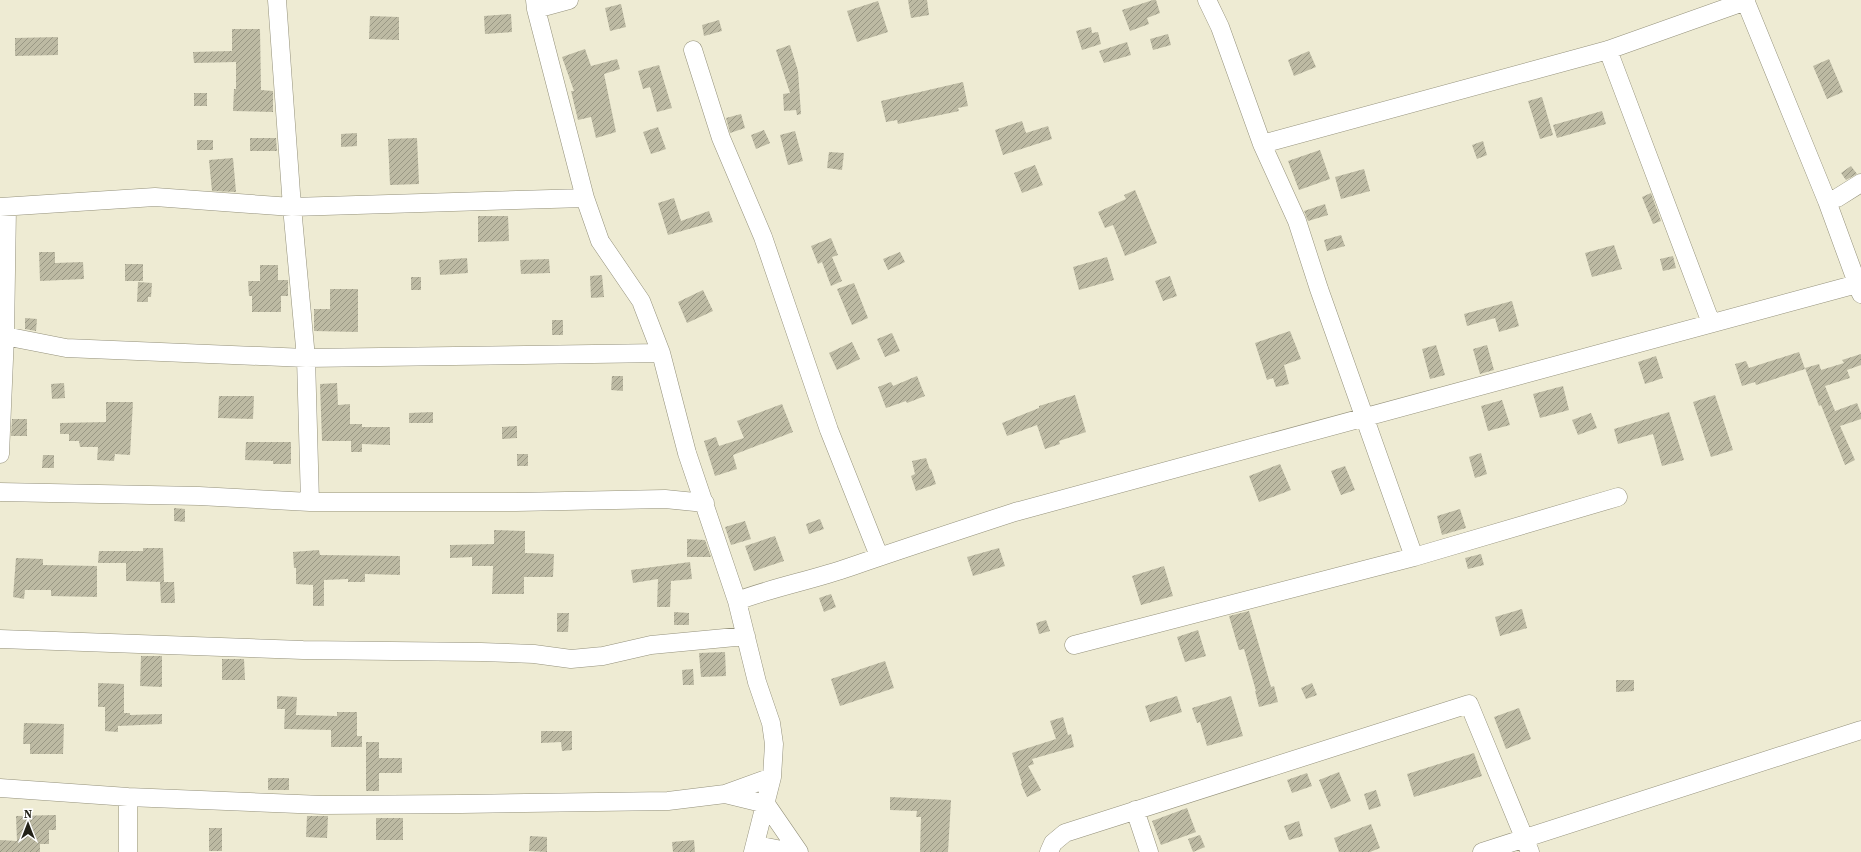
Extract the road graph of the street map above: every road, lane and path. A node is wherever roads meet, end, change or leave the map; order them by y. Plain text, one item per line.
1 (277, 0) edge
2 (569, 0) edge
3 (1207, 0) edge
4 (1746, 0) edge
5 (536, 4) edge
6 (693, 50) dead end
7 (1608, 50) junction
8 (1262, 144) junction
9 (1861, 183) edge
10 (1861, 195) edge
11 (585, 198) junction
12 (1832, 199) junction
13 (3, 207) edge
14 (292, 207) junction
15 (1859, 289) edge
16 (1711, 323) junction
17 (2, 335) edge
18 (660, 353) junction
19 (306, 358) junction
20 (1364, 417) junction
21 (0, 454) edge
22 (0, 492) edge
23 (1618, 497) dead end
24 (310, 502) junction
25 (705, 503) junction
26 (879, 556) junction
27 (1414, 557) junction
28 (737, 601) junction
29 (746, 636) junction
30 (0, 639) edge
31 (1074, 645) dead end
32 (1861, 730) edge
33 (772, 778) junction
34 (0, 788) edge
35 (725, 794) junction
36 (128, 797) junction
37 (766, 804) junction
38 (1135, 810) junction
39 (1528, 845) edge
40 (754, 849) edge
41 (128, 852) edge
42 (792, 852) edge
43 (799, 852) edge
44 (1049, 852) edge
45 (1149, 852) edge
46 (1482, 852) edge

1 - 14 street
2 - 5 street
3 - 8 street
4 - 7 street
4 - 12 street
5 - 11 street
6 - 26 street
7 - 8 street
7 - 16 street
8 - 20 street
9 - 12 street
10 - 12 street
11 - 14 street
11 - 18 street
12 - 15 street
13 - 14 street
13 - 17 street
14 - 19 street
15 - 16 street
16 - 20 street
17 - 19 street
17 - 21 street
18 - 19 street
18 - 25 street
19 - 24 street
20 - 26 street
20 - 27 street
22 - 24 street
23 - 27 street
24 - 25 street
25 - 28 street
26 - 28 street
27 - 31 street
28 - 29 street
29 - 30 street
29 - 33 street
32 - 39 street
33 - 35 street
33 - 37 street
34 - 36 street
35 - 36 street
35 - 37 street
36 - 41 street
37 - 40 street
37 - 43 street
38 - 39 street
38 - 44 street
38 - 45 street
39 - 46 street
40 - 42 street

